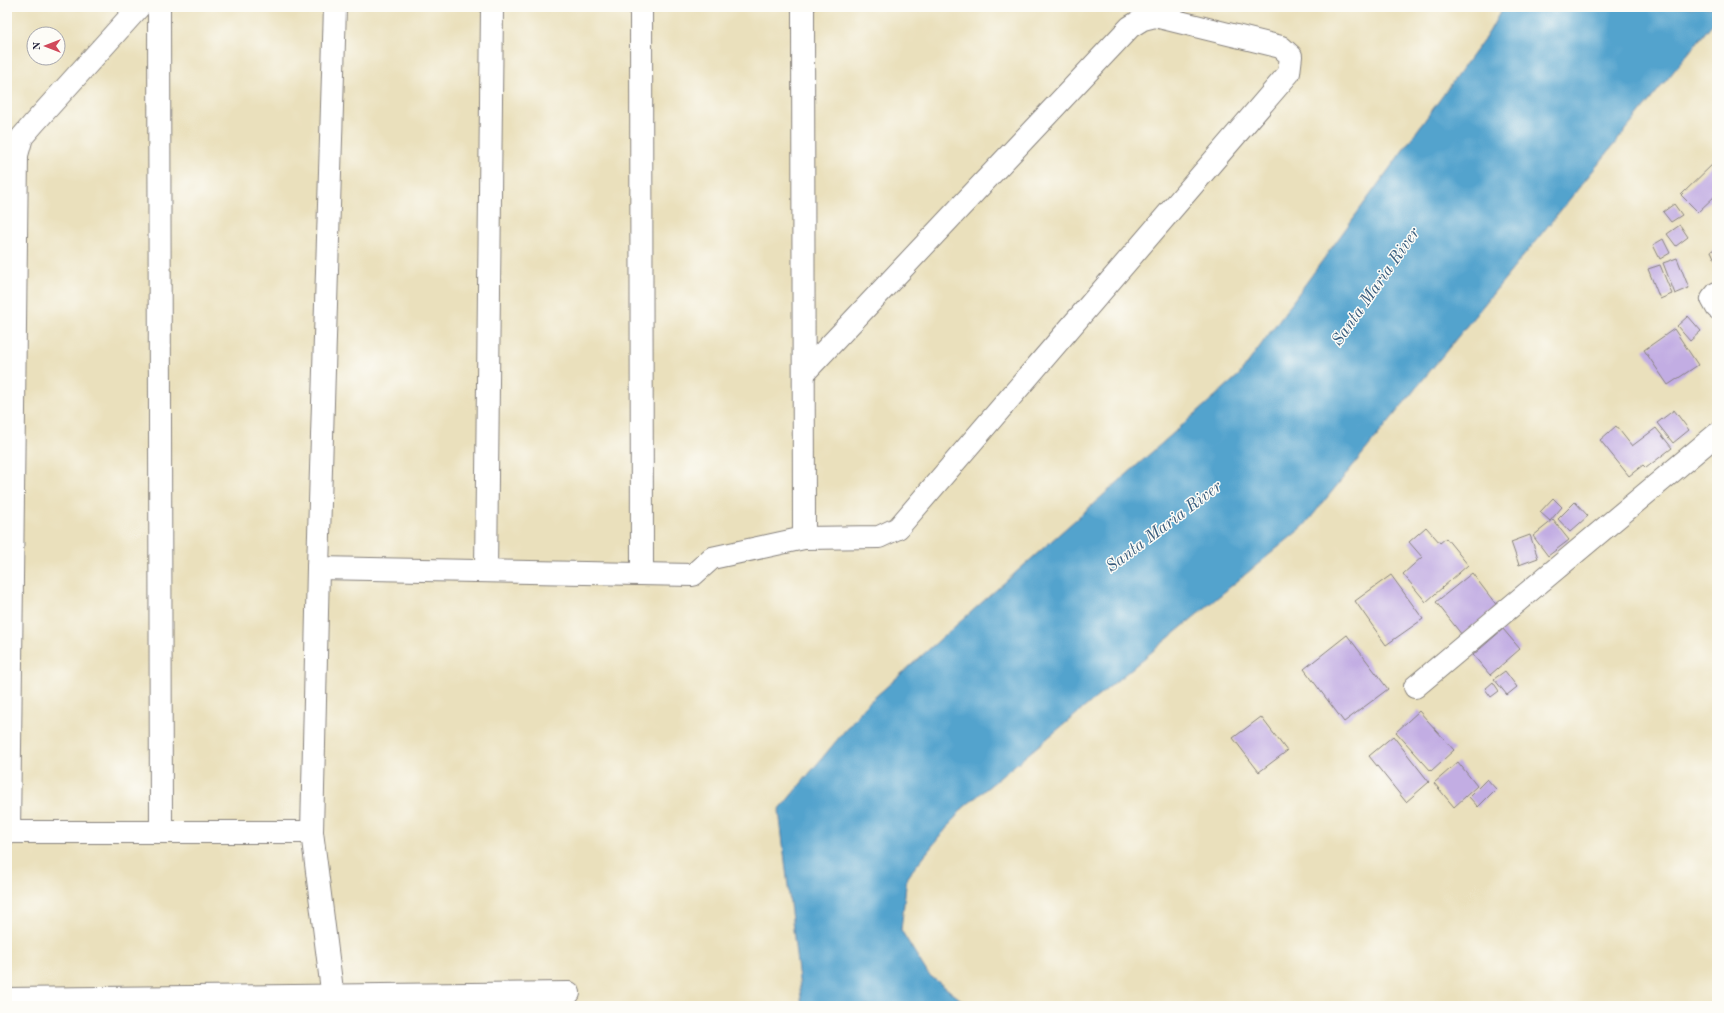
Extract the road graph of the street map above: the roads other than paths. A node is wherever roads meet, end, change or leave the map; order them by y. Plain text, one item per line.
1 (139, 7) edge
2 (159, 7) edge
3 (335, 7) edge
4 (492, 7) edge
5 (641, 7) edge
6 (803, 7) edge
7 (1717, 293) edge
8 (1717, 308) edge
9 (804, 373) junction
10 (1717, 434) edge
11 (804, 538) junction
12 (318, 568) junction
13 (486, 571) junction
14 (642, 574) junction
15 (1415, 687) dead end
16 (161, 832) junction
17 (312, 832) junction
18 (569, 994) dead end
19 (7, 999) edge
20 (333, 1001) edge

1 - 16 street
2 - 16 street
3 - 12 street
4 - 13 street
5 - 14 street
6 - 9 street
7 - 8 street
9 - 11 street
9 - 11 street
10 - 15 street
11 - 14 street
12 - 13 street
12 - 17 street
13 - 14 street
16 - 17 street
17 - 20 street
18 - 20 street
19 - 20 street

